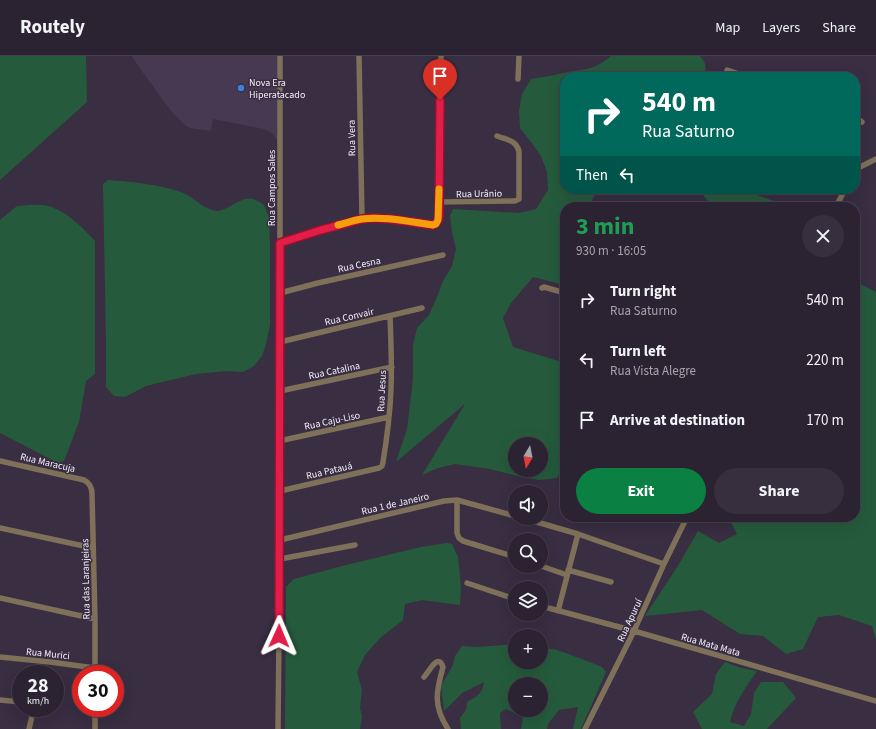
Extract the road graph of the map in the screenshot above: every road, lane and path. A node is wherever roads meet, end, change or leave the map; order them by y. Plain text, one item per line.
1 (280, 56) edge
2 (360, 56) edge
3 (441, 56) edge
4 (519, 56) edge
5 (727, 70) dead end
6 (733, 72) edge
7 (518, 79) dead end
8 (497, 136) dead end
9 (876, 159) edge
10 (860, 167) edge
11 (439, 202) junction
12 (362, 219) junction
13 (280, 243) junction
14 (443, 255) dead end
15 (542, 288) dead end
16 (560, 292) edge
17 (280, 293) junction
18 (422, 308) dead end
19 (390, 316) junction
20 (280, 342) junction
21 (392, 367) junction
22 (280, 391) junction
23 (389, 417) junction
24 (279, 441) junction
25 (0, 463) edge
26 (382, 466) joint
27 (90, 485) joint
28 (280, 491) junction
29 (457, 500) junction
30 (508, 514) edge
31 (685, 522) edge
32 (547, 525) edge
33 (0, 528) edge
34 (578, 534) junction
35 (280, 540) junction
36 (355, 545) dead end
37 (93, 548) junction
38 (508, 555) edge
39 (280, 559) junction
40 (664, 564) junction
41 (548, 568) edge
42 (568, 572) junction
43 (611, 582) dead end
44 (467, 583) dead end
45 (508, 597) edge
46 (0, 598) edge
47 (548, 608) edge
48 (558, 611) junction
49 (95, 619) junction
50 (634, 631) junction
51 (0, 657) edge
52 (95, 665) edge
53 (72, 666) edge
54 (424, 677) dead end
55 (0, 700) edge
56 (12, 701) edge
57 (876, 701) edge
58 (32, 717) edge
59 (95, 717) edge
60 (29, 729) edge
61 (95, 729) edge
62 (278, 729) edge
63 (448, 729) edge
64 (585, 729) edge

1 - 13 street, Rua Campos Sales
2 - 12 street, Rua Vera
3 - 11 street
4 - 7 street
5 - 6 street
8 - 11 street, Rua Urânio
9 - 10 street
11 - 12 street
12 - 13 street
13 - 17 street, Rua Campos Sales
14 - 17 street, Rua Cesna
15 - 16 street
17 - 20 street, Rua Campos Sales
18 - 19 street, Rua Convair
19 - 20 street, Rua Convair
19 - 21 street, Rua Jesus
20 - 22 street, Rua Campos Sales
21 - 22 street, Rua Catalina
21 - 23 street, Rua Jesus
22 - 24 street, Rua Campos Sales
23 - 24 street, Rua Caju-Liso
23 - 26 street, Rua Jesus
24 - 28 street, Rua Campos Sales
25 - 27 street, Rua Maracuja
26 - 28 street, Rua Patauá
27 - 37 street, Rua das Laranjeiras
28 - 35 street, Rua Campos Sales
29 - 30 street, Rua 1 de Janeiro
29 - 35 street, Rua 1 de Janeiro
29 - 38 street
31 - 40 street, Rua Apuruí
32 - 34 street
33 - 37 street
34 - 40 street
34 - 42 street
35 - 39 street, Rua Campos Sales
36 - 39 street
37 - 49 street, Rua das Laranjeiras
39 - 62 street, Rua Campos Sales
40 - 50 street, Rua Apuruí
41 - 42 street
42 - 43 street
42 - 48 street
44 - 45 street
46 - 49 street
47 - 48 street, Rua Mata Mata
48 - 50 street, Rua Mata Mata
49 - 52 street, Rua das Laranjeiras
50 - 57 street, Rua Mata Mata
50 - 64 street, Rua Apuruí
51 - 53 street, Rua Murici
54 - 63 street
55 - 56 street
58 - 60 street
59 - 61 street

